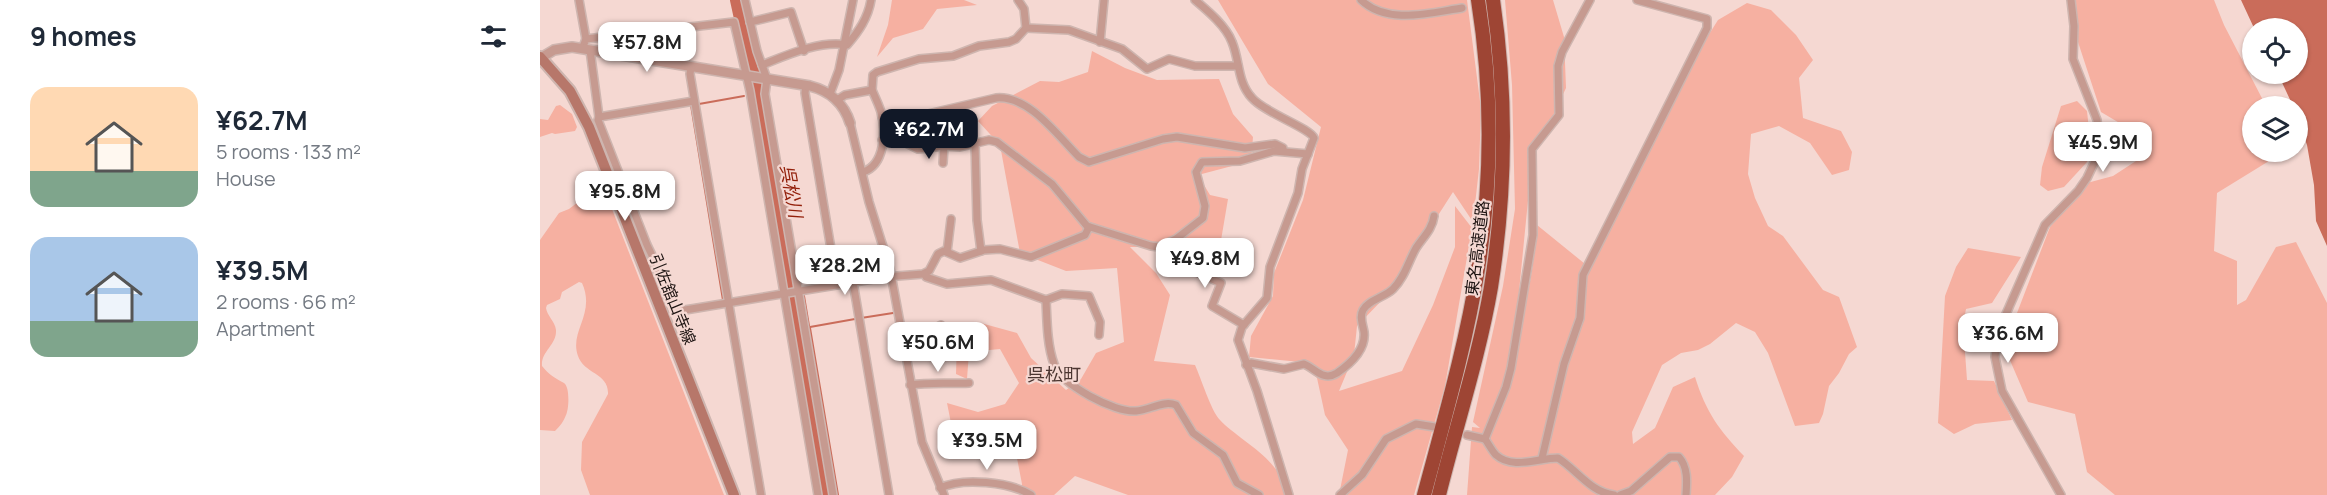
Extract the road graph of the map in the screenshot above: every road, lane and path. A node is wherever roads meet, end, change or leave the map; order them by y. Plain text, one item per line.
1 (579, 0) edge
2 (745, 0) edge
3 (853, 0) edge
4 (871, 0) edge
5 (1018, 0) edge
6 (1104, 0) edge
7 (1195, 0) edge
8 (1361, 0) edge
9 (1478, 0) edge
10 (1493, 0) edge
11 (1590, 0) edge
12 (1637, 0) edge
13 (2070, 0) edge
14 (1462, 8) dead end
15 (750, 22) junction
16 (1026, 28) junction
17 (1100, 42) junction
18 (844, 45) junction
19 (586, 46) junction
20 (804, 51) junction
21 (541, 57) edge
22 (762, 64) junction
23 (1238, 66) junction
24 (691, 67) junction
25 (746, 76) junction
26 (765, 79) junction
27 (806, 86) junction
28 (872, 90) junction
29 (834, 97) junction
30 (694, 100) junction
31 (600, 117) junction
32 (882, 117) junction
33 (850, 123) joint
34 (882, 140) junction
35 (975, 142) junction
36 (944, 146) junction
37 (1283, 150) junction
38 (1308, 154) junction
39 (943, 163) dead end
40 (863, 172) junction
41 (1434, 216) dead end
42 (951, 219) dead end
43 (1089, 227) junction
44 (1164, 246) junction
45 (981, 251) junction
46 (947, 252) junction
47 (925, 274) junction
48 (891, 277) junction
49 (853, 282) junction
50 (837, 285) junction
51 (797, 292) junction
52 (785, 294) junction
53 (1046, 300) junction
54 (728, 303) junction
55 (941, 325) dead end
56 (1244, 325) junction
57 (901, 332) junction
58 (1100, 335) dead end
59 (1246, 365) junction
60 (969, 383) dead end
61 (910, 385) junction
62 (1457, 424) junction
63 (1435, 427) dead end
64 (1467, 435) dead end
65 (1485, 439) junction
66 (1542, 458) junction
67 (942, 491) edge
68 (734, 495) edge
69 (760, 495) edge
70 (818, 495) edge
71 (832, 495) edge
72 (889, 495) edge
73 (1031, 495) edge
74 (1259, 495) edge
75 (1289, 495) edge
76 (1340, 495) edge
77 (1424, 495) edge
78 (1439, 495) edge
79 (1445, 495) edge
80 (1614, 495) edge
81 (1620, 495) edge
82 (1686, 495) edge
83 (2061, 495) edge

1 - 19 street
2 - 15 street
3 - 18 street
4 - 18 street
5 - 16 street
6 - 17 street
7 - 23 street
8 - 14 street
9 - 77 highway, 東名高速道路
10 - 62 highway, 東名高速道路
11 - 65 street
12 - 66 street
13 - 83 street
15 - 20 street
15 - 22 street
16 - 17 street
16 - 28 street
17 - 23 street
18 - 20 street
18 - 29 street
19 - 21 street
19 - 24 street
19 - 25 street
19 - 31 street
20 - 22 street
21 - 68 main road, 引佐舘山寺線
22 - 26 street
23 - 38 street
24 - 25 street
24 - 30 street
25 - 26 street
25 - 52 street
26 - 27 street
26 - 51 street
27 - 29 street
27 - 50 street
28 - 29 street
28 - 32 street
29 - 33 street
30 - 31 street
30 - 54 street
31 - 54 street
32 - 34 street
32 - 37 street
33 - 40 street
34 - 36 street
34 - 40 street
35 - 36 street
35 - 43 street
35 - 45 street
36 - 39 street
37 - 38 street
37 - 44 street
38 - 56 street
40 - 48 street
41 - 59 street
42 - 46 street
43 - 44 street
43 - 45 street
44 - 56 street
45 - 46 street
46 - 47 street
47 - 48 street
47 - 53 street
48 - 49 street
48 - 57 street
49 - 50 street
49 - 72 street
50 - 51 street
51 - 52 street
51 - 71 street
52 - 54 street
52 - 70 street
53 - 58 street
53 - 74 street
54 - 69 street
55 - 57 street
56 - 59 street
57 - 61 street
59 - 75 street
60 - 61 street
61 - 67 street
62 - 78 highway, 東名高速道路
62 - 79 highway
63 - 76 street
64 - 65 street
65 - 66 street
66 - 80 street
67 - 73 street
81 - 82 street

